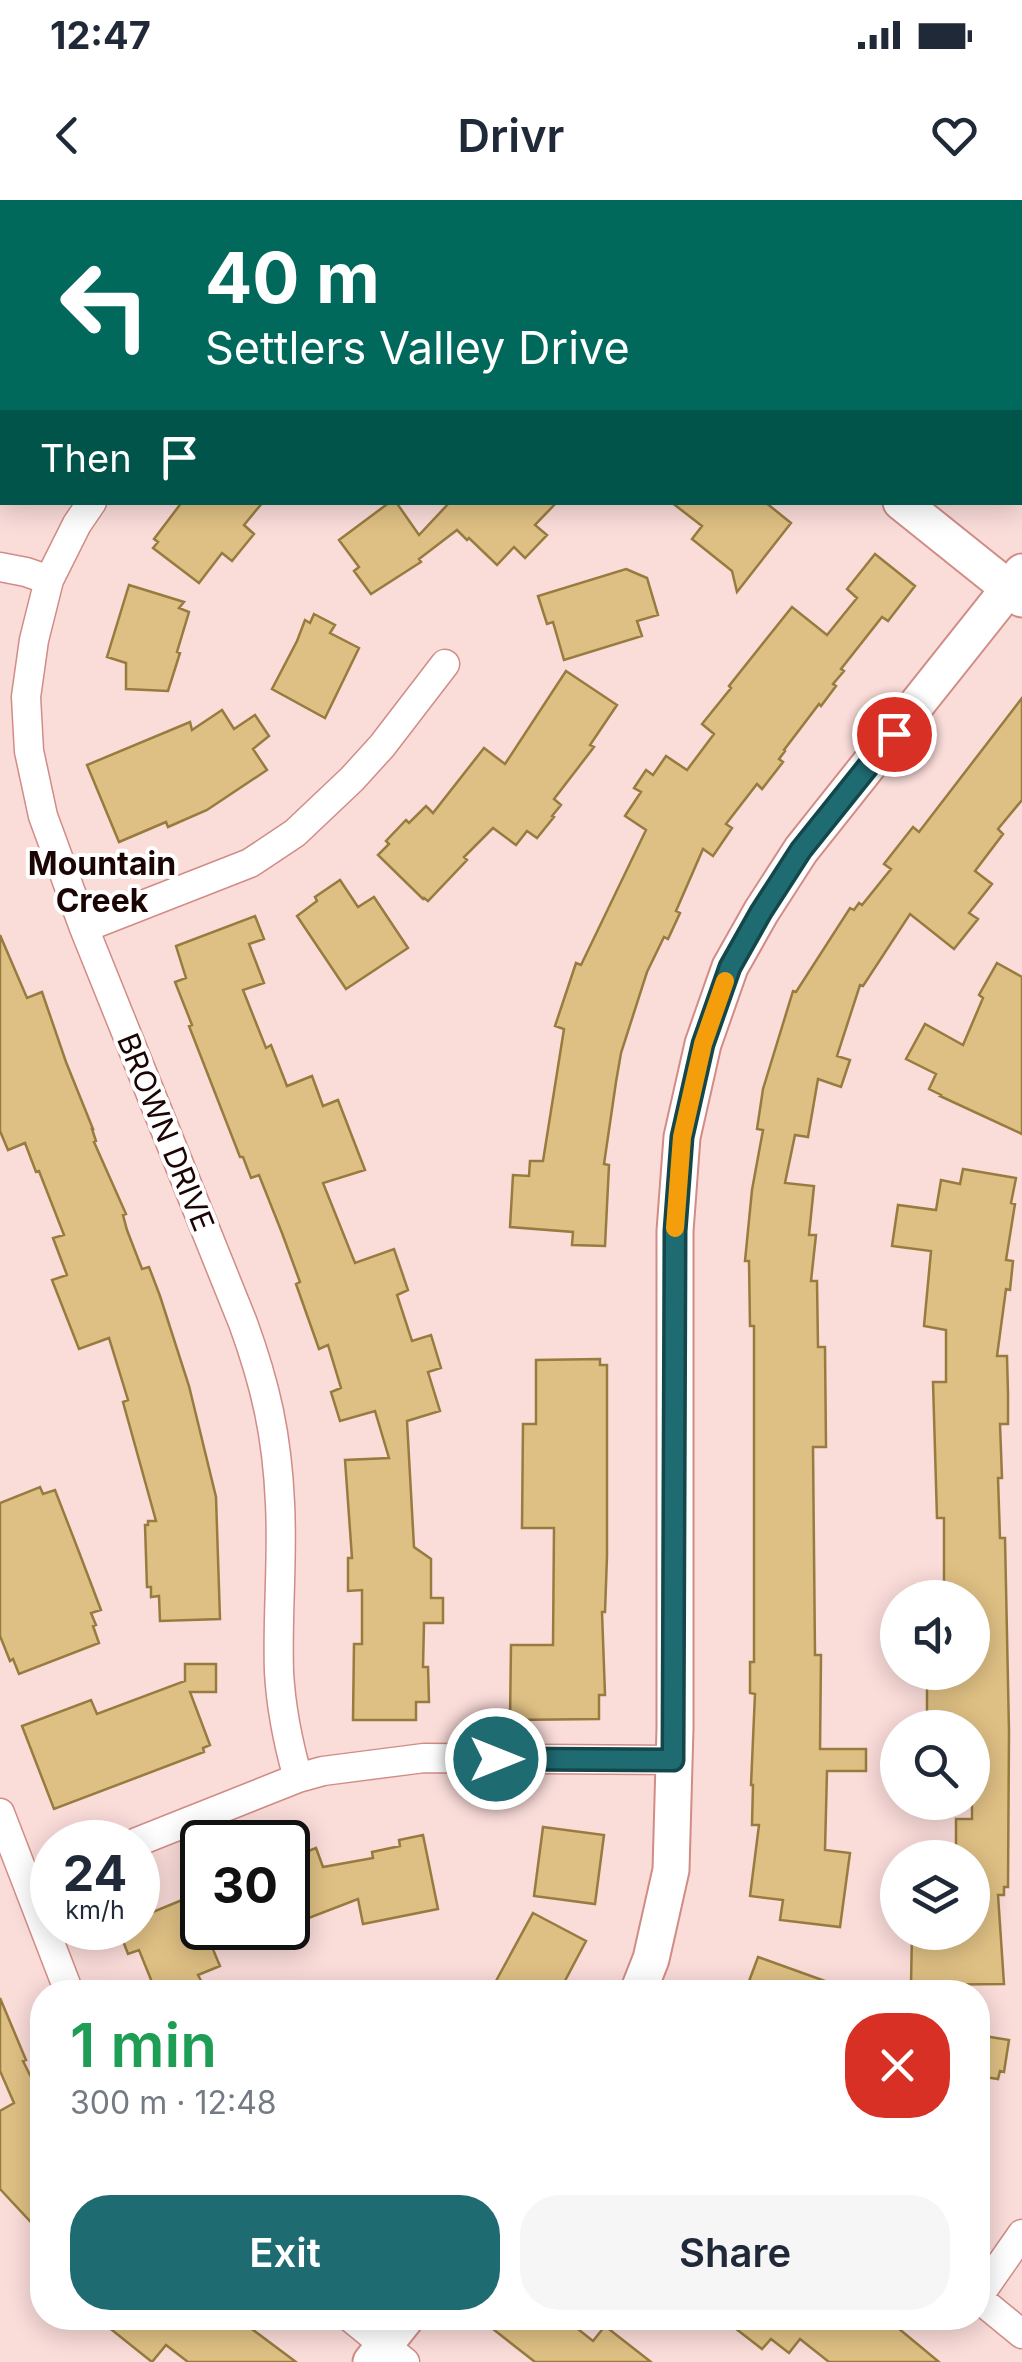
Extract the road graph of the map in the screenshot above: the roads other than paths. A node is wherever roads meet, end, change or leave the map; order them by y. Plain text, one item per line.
1 (90, 505) edge
2 (905, 505) edge
3 (0, 567) edge
4 (49, 580) junction
5 (1018, 587) edge
6 (445, 664) dead end
7 (84, 928) junction
8 (673, 1760) junction
9 (298, 1778) junction
10 (0, 1813) edge
11 (160, 1833) edge
12 (30, 1863) edge
13 (58, 1950) edge
14 (66, 1980) edge
15 (643, 1980) edge
16 (1022, 2234) edge
17 (990, 2281) edge
18 (990, 2308) edge
19 (362, 2330) edge
20 (400, 2330) edge
21 (1022, 2334) edge
22 (387, 2356) edge

1 - 4 street, BROWN DRIVE
2 - 5 street
3 - 4 street
4 - 7 street, BROWN DRIVE
5 - 8 street
6 - 7 street
7 - 9 street, BROWN DRIVE
8 - 9 street
8 - 15 street
9 - 11 street
10 - 12 street
13 - 14 street
16 - 17 street
18 - 21 street
19 - 22 street
20 - 22 street

